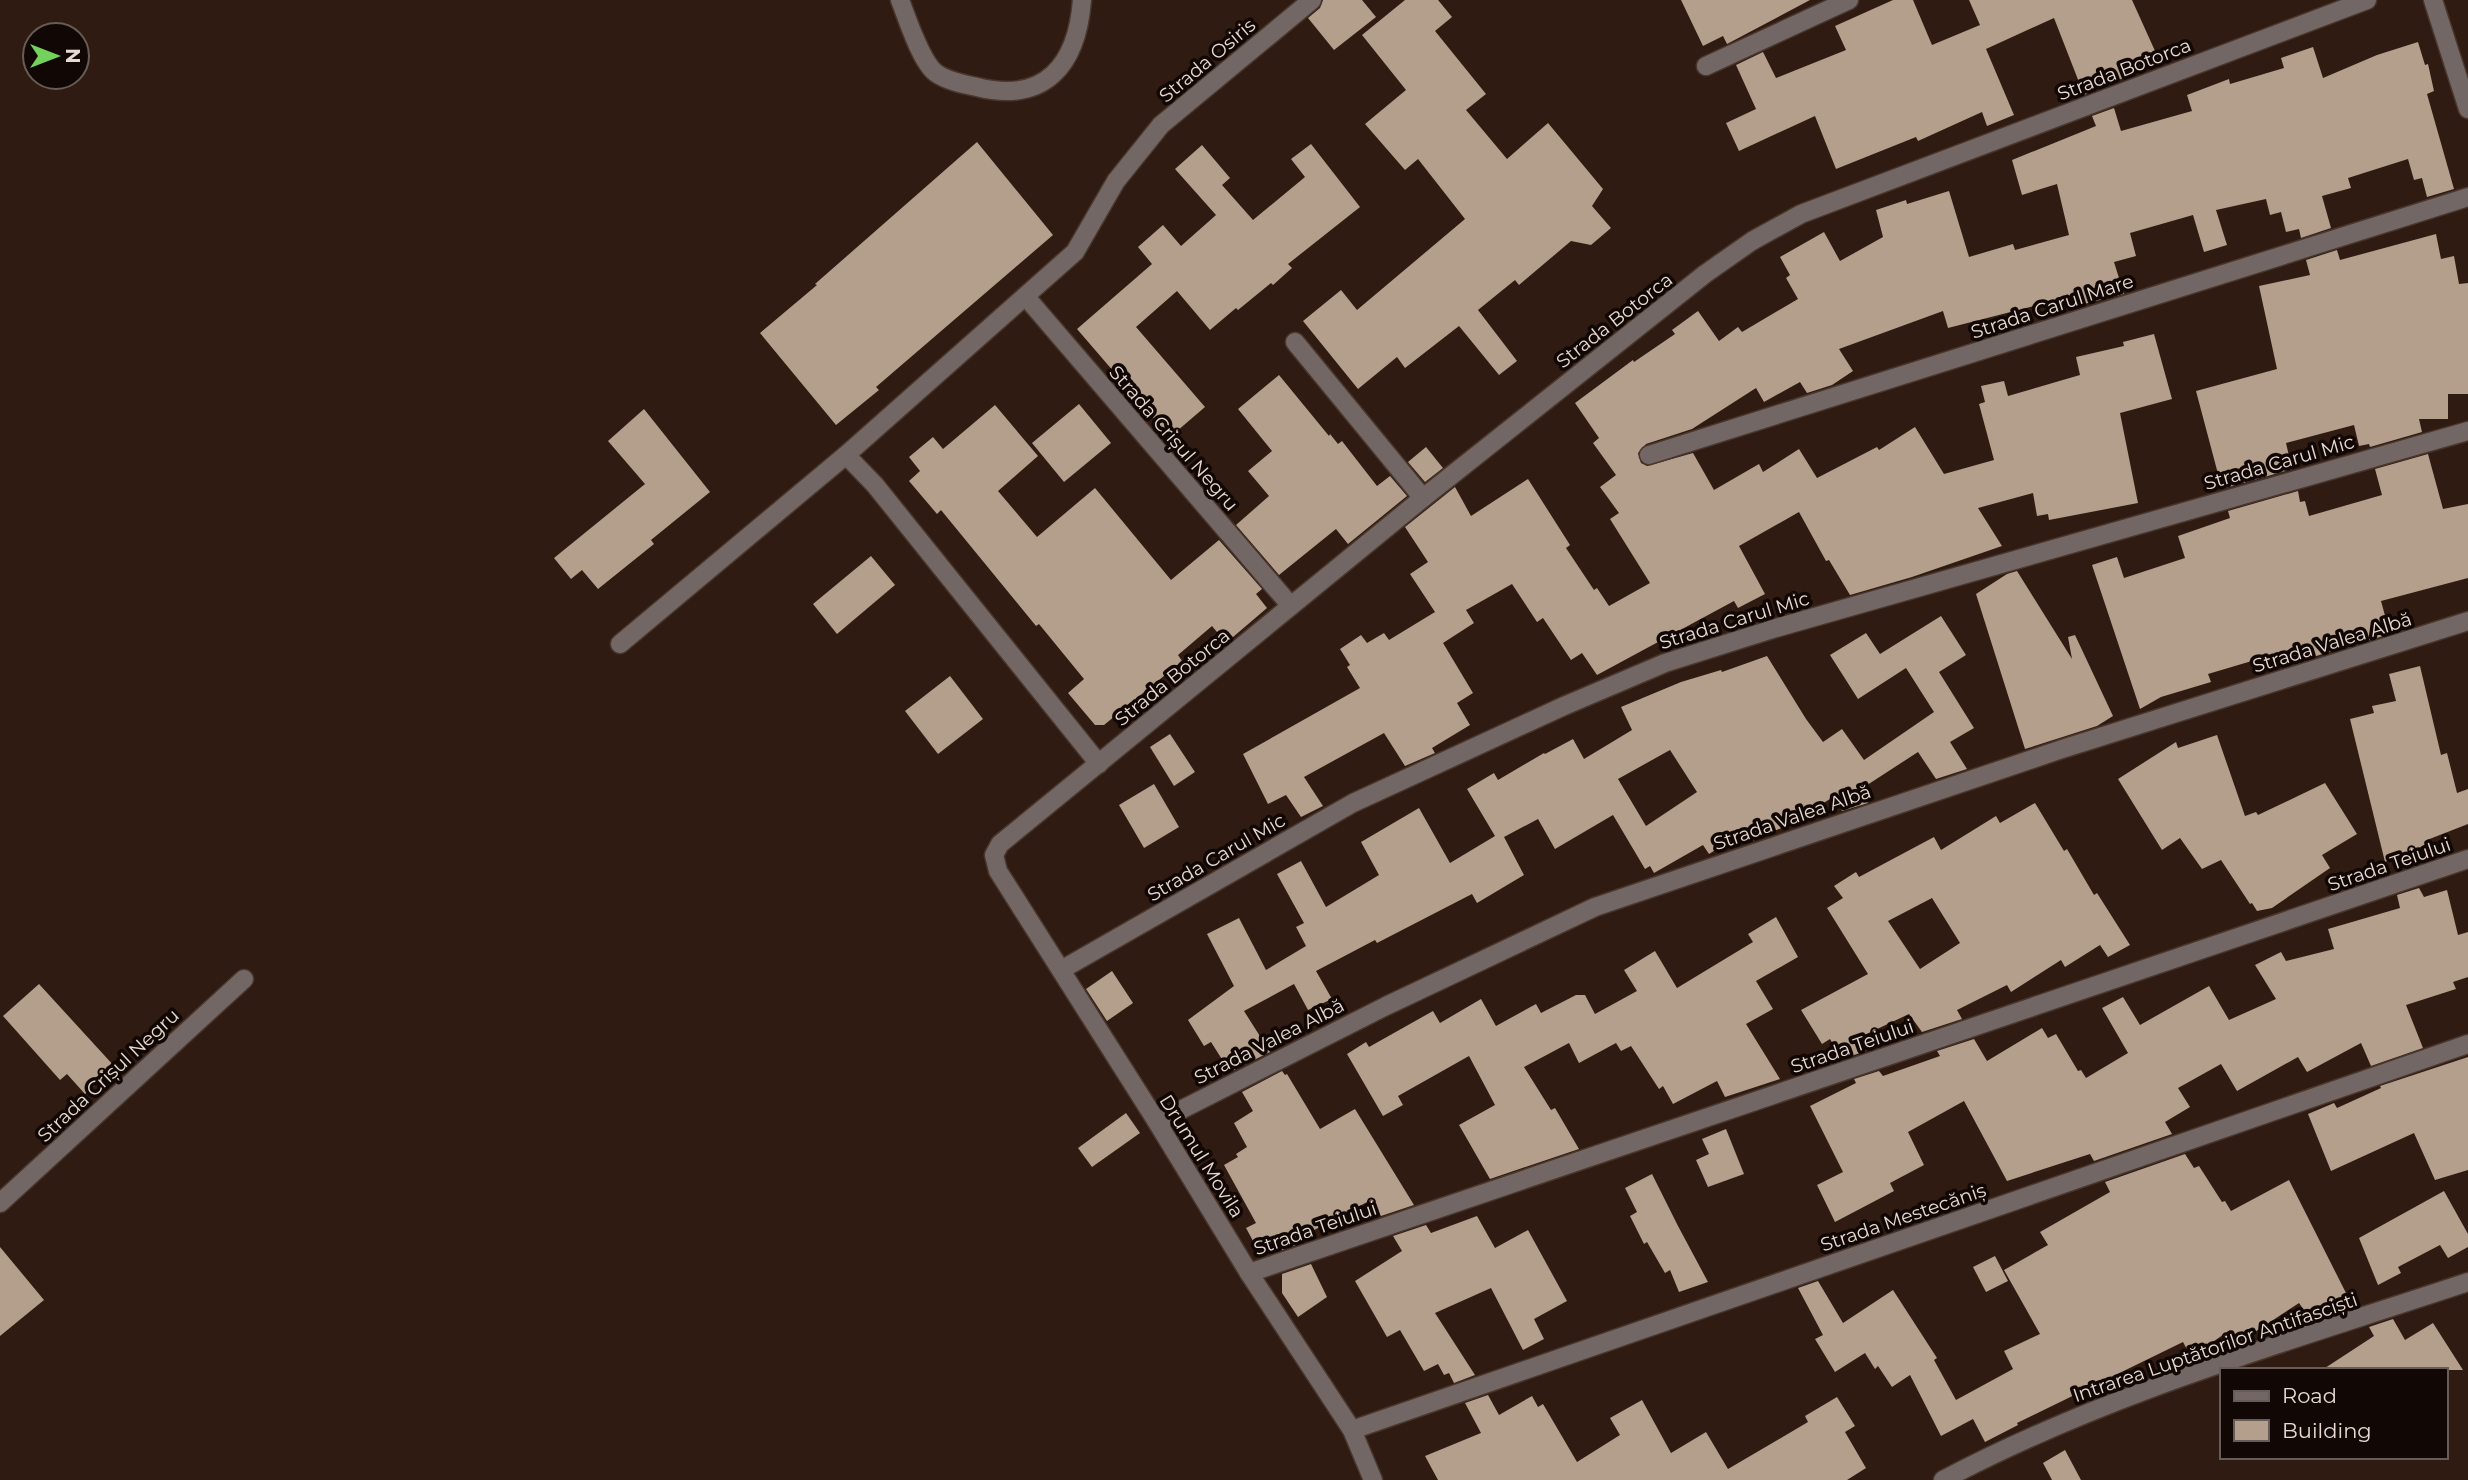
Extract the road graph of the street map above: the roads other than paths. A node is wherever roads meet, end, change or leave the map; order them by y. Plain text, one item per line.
1 (901, 0) edge
2 (1082, 0) edge
3 (1312, 0) edge
4 (1849, 0) edge
5 (2367, 0) edge
6 (2433, 0) edge
7 (1706, 66) dead end
8 (2468, 109) edge
9 (2468, 197) edge
10 (1026, 297) junction
11 (1295, 342) dead end
12 (2468, 431) edge
13 (846, 455) junction
14 (1649, 455) dead end
15 (1423, 498) junction
16 (1292, 606) junction
17 (2468, 621) edge
18 (620, 644) dead end
19 (1099, 764) junction
20 (994, 855) joint
21 (2468, 859) edge
22 (1061, 970) junction
23 (244, 979) dead end
24 (2468, 1044) edge
25 (1157, 1122) junction
26 (0, 1203) edge
27 (1250, 1273) junction
28 (2468, 1282) edge
29 (1352, 1430) junction
30 (1373, 1480) edge
31 (1943, 1480) edge

1 - 2 street
3 - 10 street, Strada Osiris
4 - 7 street
5 - 15 street, Strada Botorca
6 - 8 street
9 - 14 street, Strada Carul Mare
10 - 13 street
10 - 16 street, Strada Crișul Negru
11 - 15 street
12 - 22 street, Strada Carul Mic
13 - 18 street
13 - 19 street
15 - 16 street, Strada Botorca
16 - 19 street, Strada Botorca
17 - 25 street, Strada Valea Albă
19 - 20 street, Strada Botorca
20 - 22 street, Drumul Movila
21 - 27 street, Strada Teiului
22 - 25 street, Drumul Movila
23 - 26 street, Strada Crișul Negru
24 - 29 street, Strada Mestecăniș
25 - 27 street, Drumul Movila
27 - 29 street, Drumul Movila
28 - 31 street, Intrarea Luptătorilor Antifasciști
29 - 30 street, Drumul Movila

